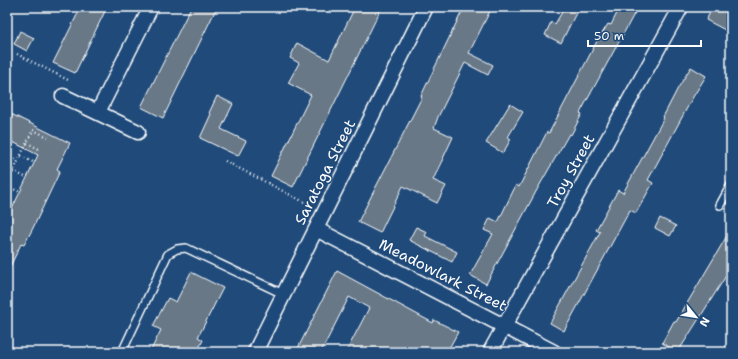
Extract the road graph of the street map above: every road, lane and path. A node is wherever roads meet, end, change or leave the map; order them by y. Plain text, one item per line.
1 (151, 7) edge
2 (426, 7) edge
3 (681, 7) edge
4 (17, 54) dead end
5 (68, 80) dead end
6 (63, 96) dead end
7 (98, 112) junction
8 (138, 132) dead end
9 (48, 137) dead end
10 (14, 142) dead end
11 (27, 143) junction
12 (41, 150) dead end
13 (7, 155) edge
14 (21, 156) junction
15 (18, 161) junction
16 (225, 161) dead end
17 (35, 162) dead end
18 (13, 172) junction
19 (27, 178) dead end
20 (7, 185) edge
21 (731, 186) edge
22 (20, 192) dead end
23 (308, 204) dead end
24 (720, 205) dead end
25 (316, 229) junction
26 (283, 294) junction
27 (504, 326) junction
28 (122, 352) edge
29 (255, 352) edge
30 (490, 352) edge
31 (554, 352) edge

1 - 7 street
2 - 25 street, Saratoga Street
3 - 27 street, Troy Street
4 - 5 path
6 - 7 street
7 - 8 street
9 - 11 path
10 - 13 path
11 - 12 path
11 - 14 path
13 - 15 path
14 - 15 path
14 - 17 path
15 - 18 path
16 - 23 path
18 - 19 path
18 - 20 path
20 - 22 path
21 - 24 lane
25 - 26 street, Saratoga Street
25 - 27 street, Meadowlark Street
26 - 28 lane
26 - 29 street, Saratoga Street
27 - 30 street, Troy Street
27 - 31 street, Meadowlark Street

